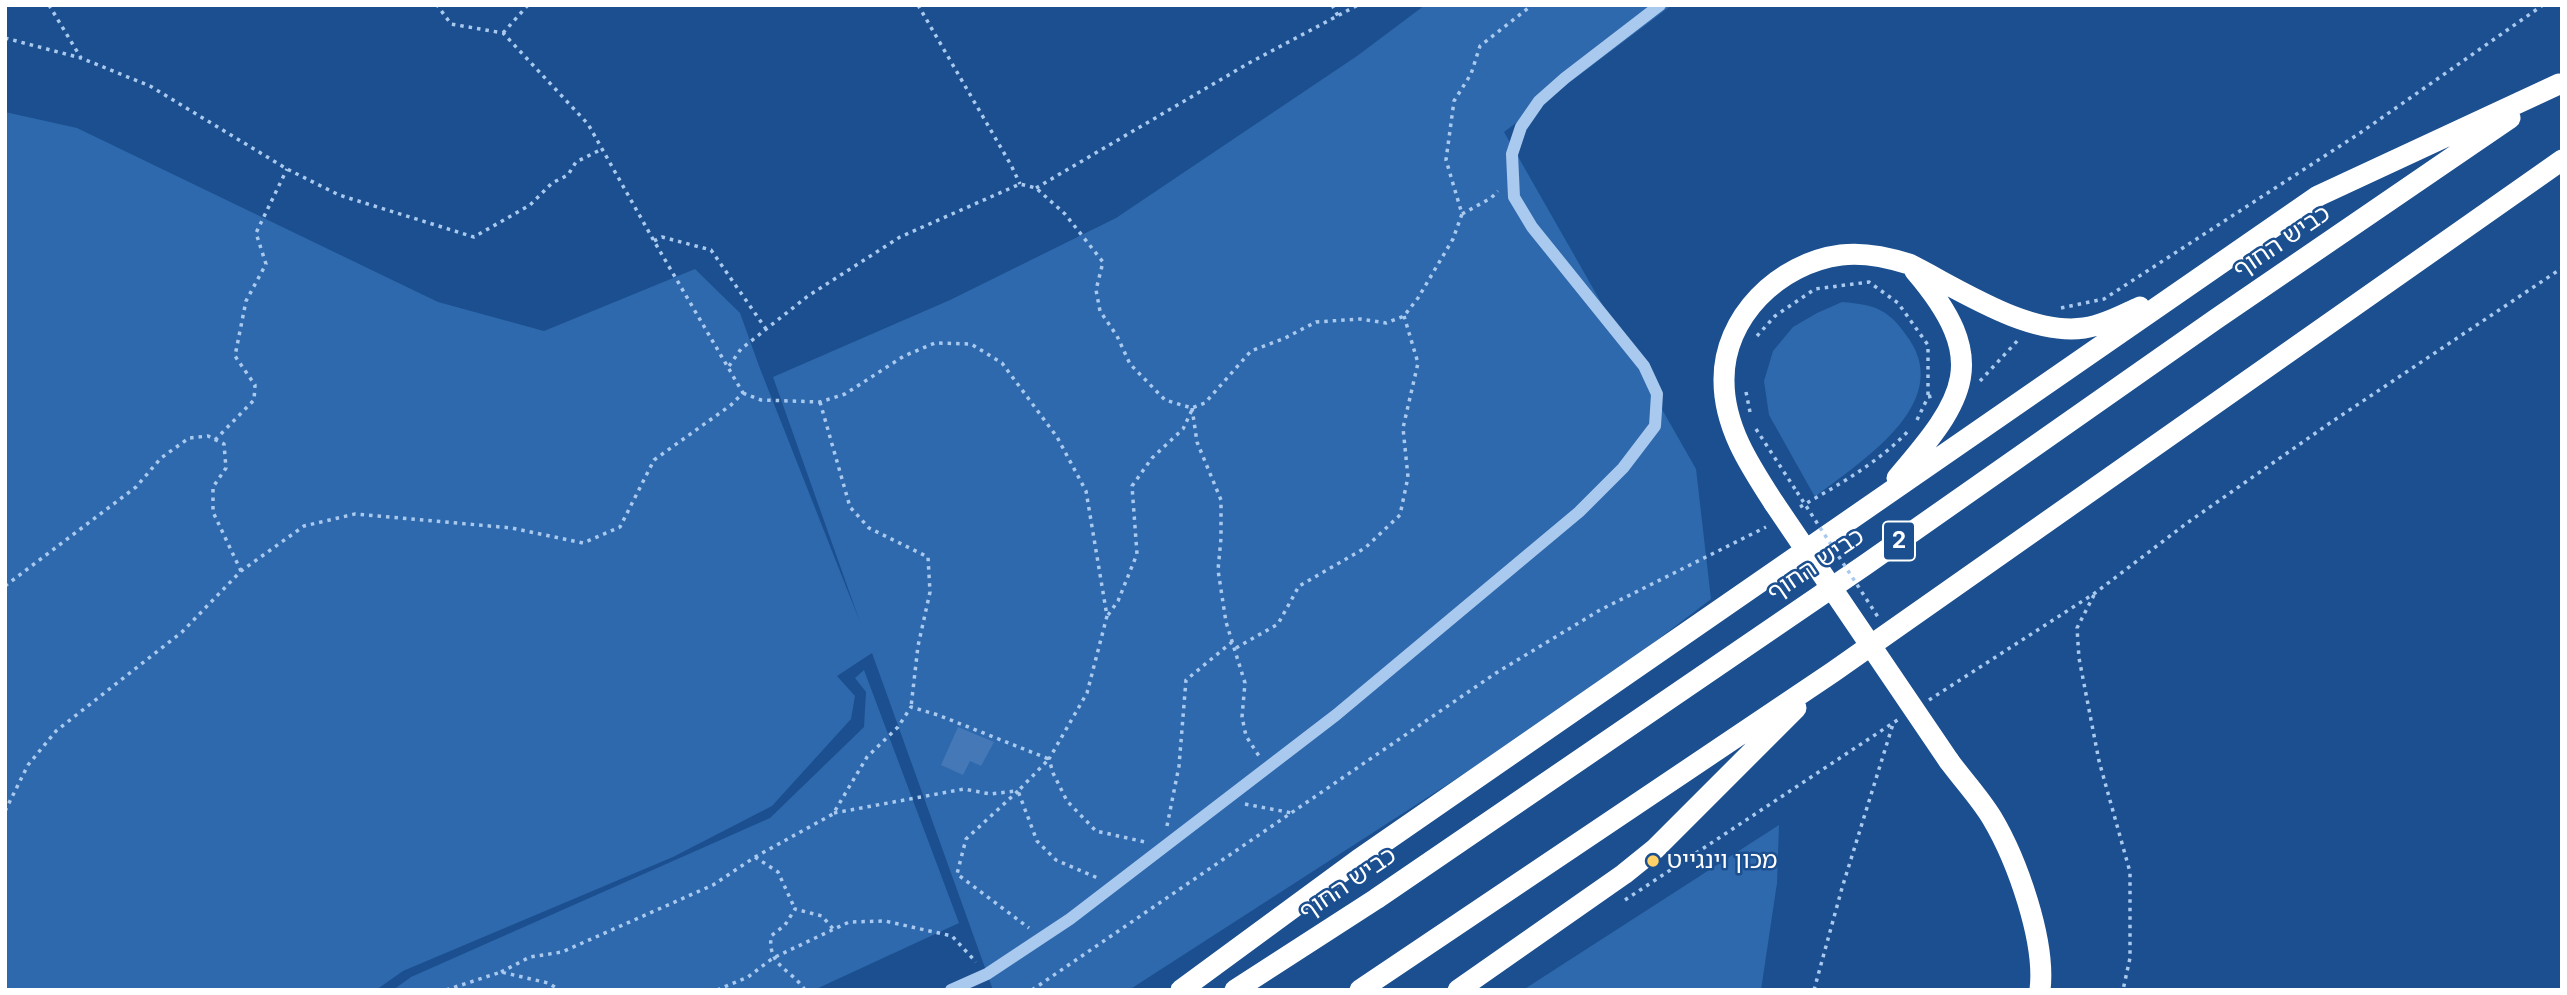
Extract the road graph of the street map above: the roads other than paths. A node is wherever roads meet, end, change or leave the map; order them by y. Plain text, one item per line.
1 (1660, 5) edge
2 (2560, 83) edge
3 (2562, 160) edge
4 (1909, 264) junction
5 (2186, 286) junction
6 (1877, 502) junction
7 (1833, 672) junction
8 (951, 990) edge
9 (1181, 990) edge
10 (1235, 990) edge
11 (1360, 990) edge
12 (1458, 990) edge
13 (2040, 990) edge

1 - 8 lane
2 - 5 highway
2 - 10 highway, כביש החוף / 2
3 - 7 highway
4 - 5 highway
4 - 6 highway
4 - 13 highway, bridge
5 - 6 highway
6 - 9 highway
7 - 11 highway
7 - 12 highway

